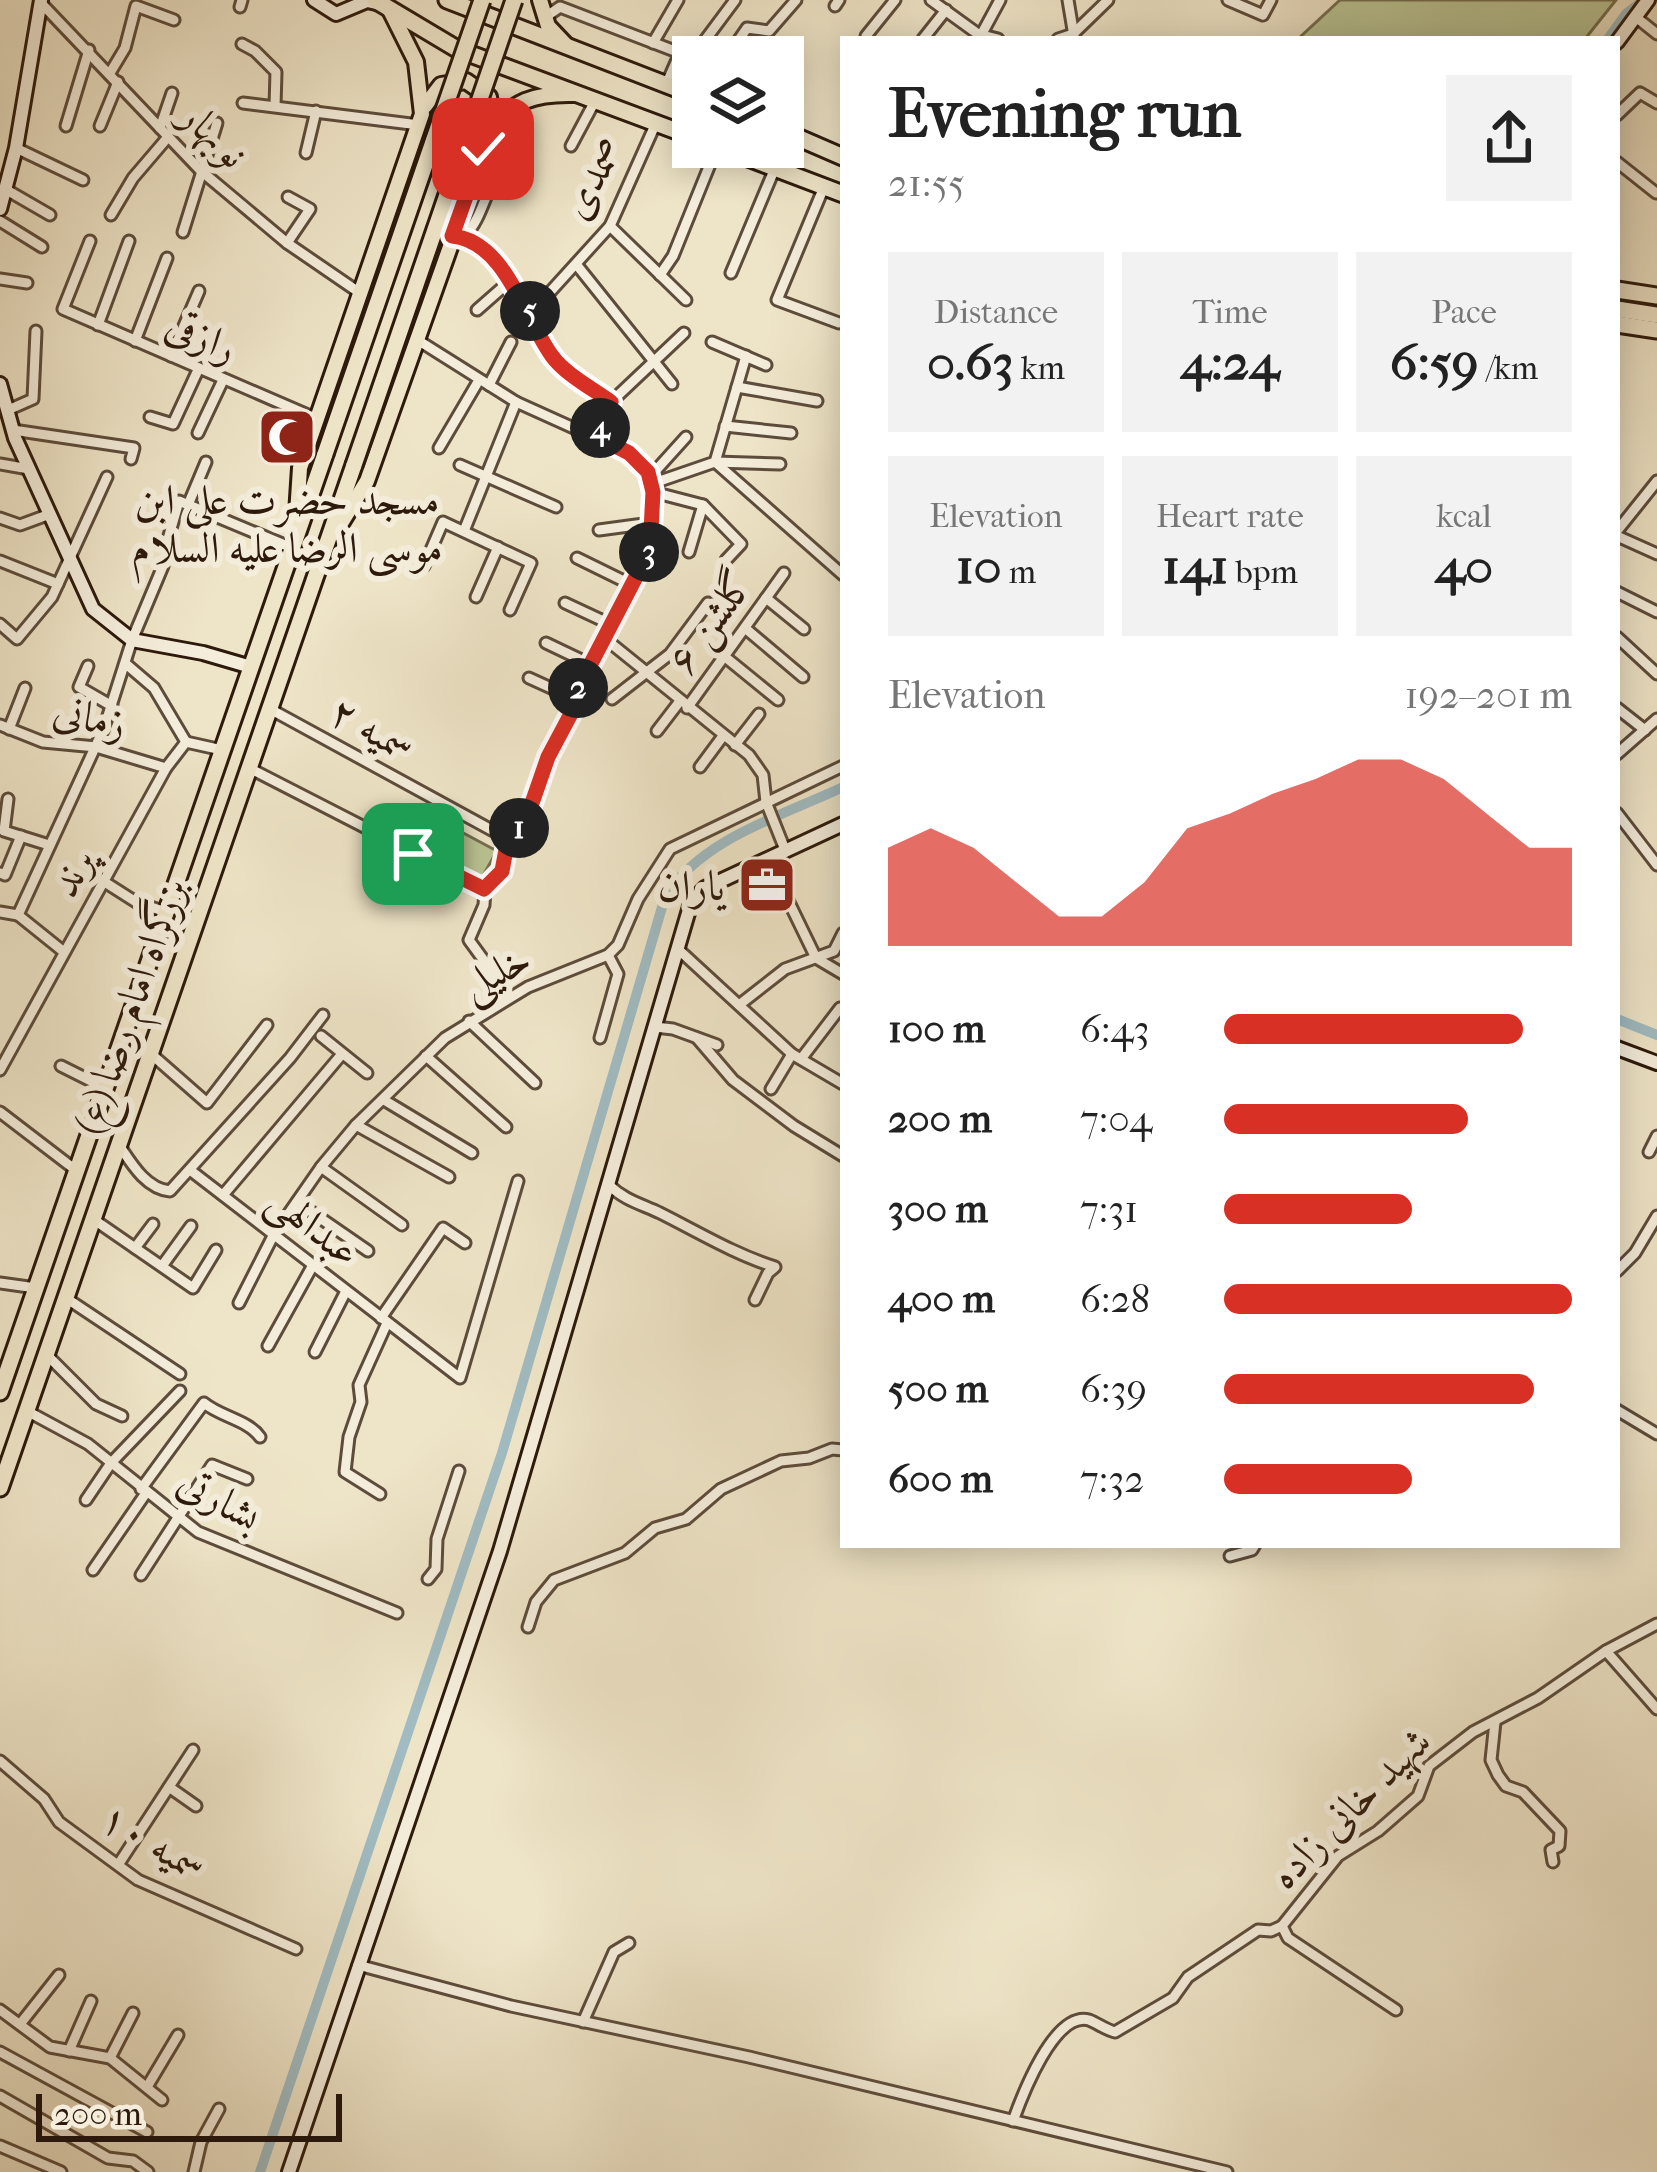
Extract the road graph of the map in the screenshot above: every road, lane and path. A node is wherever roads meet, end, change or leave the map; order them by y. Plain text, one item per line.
1 (314, 0) edge
2 (447, 0) edge
3 (482, 0) edge
4 (514, 0) edge
5 (540, 0) edge
6 (580, 0) edge
7 (678, 0) edge
8 (734, 0) edge
9 (796, 0) edge
10 (895, 0) edge
11 (931, 0) edge
12 (1000, 0) edge
13 (1068, 0) edge
14 (1108, 0) edge
15 (1228, 0) edge
16 (1270, 0) edge
17 (1648, 0) edge
18 (41, 1) edge
19 (382, 4) edge
20 (946, 10) junction
21 (573, 12) junction
22 (1636, 17) junction
23 (544, 18) junction
24 (174, 20) dead end
25 (1657, 34) edge
26 (708, 36) edge
27 (741, 36) edge
28 (866, 36) edge
29 (925, 36) edge
30 (980, 36) edge
31 (982, 36) edge
32 (1075, 36) edge
33 (1620, 38) edge
34 (653, 43) junction
35 (242, 44) dead end
36 (88, 50) junction
37 (575, 50) junction
38 (672, 50) edge
39 (672, 71) edge
40 (114, 77) junction
41 (666, 85) junction
42 (672, 87) edge
43 (172, 93) dead end
44 (588, 98) junction
45 (243, 103) dead end
46 (1657, 103) edge
47 (275, 106) junction
48 (316, 112) junction
49 (1620, 112) edge
50 (420, 121) junction
51 (656, 123) junction
52 (217, 124) dead end
53 (66, 126) dead end
54 (100, 127) dead end
55 (672, 129) edge
56 (164, 133) junction
57 (490, 134) junction
58 (804, 136) edge
59 (804, 139) edge
60 (840, 145) edge
61 (571, 146) dead end
62 (16, 148) junction
63 (306, 153) dead end
64 (840, 156) edge
65 (1620, 164) edge
66 (501, 165) dead end
67 (709, 168) edge
68 (776, 168) joint
69 (200, 170) junction
70 (83, 180) dead end
71 (5, 189) junction
72 (836, 191) edge
73 (1656, 193) edge
74 (288, 197) dead end
75 (0, 209) edge
76 (50, 214) dead end
77 (111, 215) dead end
78 (0, 221) edge
79 (610, 226) junction
80 (183, 232) dead end
81 (458, 236) junction
82 (90, 241) dead end
83 (129, 241) dead end
84 (287, 243) junction
85 (42, 247) dead end
86 (166, 258) dead end
87 (576, 264) junction
88 (730, 274) dead end
89 (660, 275) junction
90 (0, 279) edge
91 (510, 280) junction
92 (27, 283) dead end
93 (1620, 291) edge
94 (199, 292) dead end
95 (361, 293) junction
96 (1651, 296) edge
97 (686, 300) dead end
98 (477, 310) dead end
99 (1620, 310) edge
100 (531, 313) junction
101 (1649, 321) edge
102 (839, 322) dead end
103 (98, 325) junction
104 (36, 331) dead end
105 (684, 333) dead end
106 (416, 339) junction
107 (135, 341) junction
108 (511, 342) dead end
109 (712, 342) dead end
110 (171, 356) junction
111 (746, 356) junction
112 (652, 360) junction
113 (766, 364) dead end
114 (198, 370) junction
115 (223, 380) junction
116 (484, 382) junction
117 (0, 384) edge
118 (672, 384) dead end
119 (737, 386) junction
120 (818, 401) dead end
121 (516, 402) junction
122 (611, 402) junction
123 (8, 410) junction
124 (150, 417) dead end
125 (316, 419) junction
126 (725, 426) junction
127 (13, 430) junction
128 (198, 433) dead end
129 (791, 433) dead end
130 (596, 436) junction
131 (686, 437) dead end
132 (439, 448) dead end
133 (130, 459) dead end
134 (206, 462) dead end
135 (715, 462) junction
136 (0, 464) edge
137 (780, 464) dead end
138 (460, 465) dead end
139 (29, 470) junction
140 (487, 476) junction
141 (107, 478) dead end
142 (1657, 482) edge
143 (651, 485) junction
144 (188, 505) junction
145 (703, 506) junction
146 (556, 507) dead end
147 (50, 514) junction
148 (0, 518) edge
149 (651, 523) junction
150 (1620, 529) edge
151 (598, 530) dead end
152 (464, 531) junction
153 (1620, 535) edge
154 (168, 539) dead end
155 (294, 543) junction
156 (325, 547) junction
157 (498, 547) junction
158 (689, 551) dead end
159 (1657, 554) edge
160 (577, 558) dead end
161 (71, 560) junction
162 (726, 560) dead end
163 (0, 561) edge
164 (163, 566) dead end
165 (424, 566) dead end
166 (840, 572) edge
167 (784, 573) dead end
168 (58, 584) junction
169 (630, 584) junction
170 (1620, 594) edge
171 (476, 598) dead end
172 (766, 598) junction
173 (566, 603) dead end
174 (708, 603) dead end
175 (510, 610) dead end
176 (1657, 612) edge
177 (610, 623) junction
178 (0, 624) edge
179 (745, 628) junction
180 (804, 629) dead end
181 (603, 637) junction
182 (132, 640) junction
183 (1620, 641) edge
184 (546, 643) dead end
185 (724, 656) junction
186 (126, 664) junction
187 (590, 664) junction
188 (88, 665) dead end
189 (251, 668) junction
190 (645, 673) junction
191 (1657, 674) edge
192 (803, 677) dead end
193 (529, 678) dead end
194 (26, 688) dead end
195 (573, 698) junction
196 (611, 699) dead end
197 (778, 700) dead end
198 (683, 705) junction
199 (112, 706) junction
200 (269, 709) junction
201 (1620, 710) edge
202 (759, 714) dead end
203 (1657, 719) edge
204 (4, 727) edge
205 (1645, 730) junction
206 (658, 731) dead end
207 (723, 736) junction
208 (186, 742) junction
209 (735, 745) junction
210 (96, 747) junction
211 (222, 750) junction
212 (1620, 751) edge
213 (700, 767) dead end
214 (840, 767) edge
215 (166, 768) junction
216 (249, 769) junction
217 (8, 799) dead end
218 (766, 802) junction
219 (1620, 816) edge
220 (840, 825) edge
221 (21, 836) junction
222 (508, 839) junction
223 (50, 845) junction
224 (786, 852) junction
225 (769, 861) junction
226 (1657, 866) edge
227 (0, 873) edge
228 (103, 881) junction
229 (484, 889) junction
230 (0, 911) edge
231 (166, 912) junction
232 (18, 914) junction
233 (840, 939) edge
234 (679, 950) junction
235 (64, 952) junction
236 (608, 956) junction
237 (815, 958) junction
238 (840, 972) edge
239 (493, 973) dead end
240 (739, 1005) junction
241 (840, 1008) dead end
242 (323, 1015) dead end
243 (469, 1021) junction
244 (267, 1025) dead end
245 (655, 1027) junction
246 (321, 1036) dead end
247 (600, 1038) dead end
248 (697, 1038) junction
249 (717, 1045) dead end
250 (1620, 1050) edge
251 (150, 1053) junction
252 (3, 1054) edge
253 (343, 1054) junction
254 (426, 1056) junction
255 (796, 1056) junction
256 (1657, 1063) edge
257 (61, 1066) dead end
258 (0, 1070) edge
259 (368, 1073) dead end
260 (840, 1082) edge
261 (535, 1083) dead end
262 (105, 1088) junction
263 (771, 1089) dead end
264 (384, 1100) junction
265 (0, 1112) edge
266 (356, 1125) junction
267 (506, 1127) dead end
268 (1657, 1136) edge
269 (118, 1145) junction
270 (1649, 1152) dead end
271 (472, 1153) dead end
272 (840, 1154) edge
273 (111, 1166) junction
274 (133, 1166) junction
275 (321, 1167) junction
276 (190, 1170) junction
277 (76, 1171) junction
278 (449, 1177) dead end
279 (518, 1181) dead end
280 (609, 1185) junction
281 (223, 1195) junction
282 (297, 1202) junction
283 (1657, 1216) edge
284 (93, 1219) junction
285 (153, 1224) dead end
286 (402, 1225) dead end
287 (191, 1226) dead end
288 (273, 1236) junction
289 (465, 1243) dead end
290 (135, 1248) junction
291 (216, 1250) dead end
292 (368, 1251) dead end
293 (313, 1265) junction
294 (162, 1266) junction
295 (1620, 1268) edge
296 (0, 1283) edge
297 (36, 1288) junction
298 (346, 1291) junction
299 (66, 1298) junction
300 (754, 1300) dead end
301 (239, 1303) dead end
302 (384, 1320) junction
303 (268, 1346) dead end
304 (315, 1352) dead end
305 (46, 1354) junction
306 (180, 1374) dead end
307 (180, 1391) dead end
308 (0, 1392) edge
309 (27, 1411) junction
310 (1620, 1412) edge
311 (122, 1417) dead end
312 (1657, 1434) edge
313 (260, 1437) dead end
314 (840, 1449) edge
315 (111, 1463) junction
316 (459, 1471) dead end
317 (247, 1479) dead end
318 (0, 1488) edge
319 (144, 1491) junction
320 (380, 1494) dead end
321 (86, 1500) dead end
322 (178, 1518) junction
323 (1253, 1548) edge
324 (1230, 1556) dead end
325 (92, 1570) dead end
326 (141, 1575) dead end
327 (428, 1579) dead end
328 (397, 1613) dead end
329 (1657, 1624) edge
330 (528, 1627) dead end
331 (1606, 1651) junction
332 (1657, 1709) edge
333 (1495, 1722) junction
334 (193, 1750) dead end
335 (0, 1762) edge
336 (169, 1787) junction
337 (196, 1806) dead end
338 (1553, 1862) dead end
339 (118, 1865) junction
340 (1282, 1926) junction
341 (629, 1943) dead end
342 (296, 1949) dead end
343 (358, 1965) junction
344 (59, 1975) dead end
345 (91, 2001) dead end
346 (0, 2010) edge
347 (1396, 2011) dead end
348 (133, 2013) dead end
349 (583, 2022) junction
350 (22, 2023) junction
351 (178, 2035) dead end
352 (69, 2051) junction
353 (0, 2052) edge
354 (110, 2058) junction
355 (146, 2087) junction
356 (162, 2100) dead end
357 (2, 2101) edge
358 (219, 2109) dead end
359 (1013, 2121) junction
360 (147, 2132) dead end
361 (0, 2146) edge
362 (61, 2172) edge
363 (148, 2172) edge
364 (194, 2172) edge
365 (289, 2172) edge
366 (1227, 2172) edge

1 - 19 main road
2 - 37 highway
3 - 155 highway, بزرگراه امام رضا (ع), bridge
4 - 156 highway, بزرگراه امام رضا (ع), bridge
5 - 23 main road
6 - 21 street
7 - 34 street
8 - 26 street
9 - 27 street
10 - 28 street
11 - 20 street
12 - 31 street
13 - 32 street
14 - 32 street
15 - 16 street
17 - 22 main road
18 - 36 street, نوبهار
18 - 62 main road
19 - 44 highway
19 - 50 main road, بزرگراه امام رضا (ع)
20 - 29 street
20 - 30 street
21 - 23 street
21 - 34 street
22 - 25 street
22 - 33 main road
23 - 37 main road
24 - 40 street
34 - 38 street
35 - 47 street
36 - 40 street, نوبهار
36 - 53 street
37 - 41 highway
39 - 41 street
40 - 54 street
40 - 56 street, نوبهار
41 - 42 highway
43 - 56 street
44 - 51 highway
44 - 57 main road, بزرگراه امام رضا (ع)
44 - 61 street
45 - 47 street
46 - 49 street
47 - 48 street
48 - 50 street
48 - 63 street
50 - 57 main road
50 - 95 main road, بزرگراه امام رضا (ع)
51 - 55 highway
51 - 79 street, صمدی
52 - 69 street
56 - 69 street, نوبهار
56 - 77 street
57 - 81 main road, بزرگراه امام رضا (ع)
58 - 60 highway
59 - 64 highway
62 - 70 street
62 - 71 main road
65 - 73 street
66 - 81 street
67 - 89 street
68 - 72 highway
68 - 88 street
69 - 80 street
69 - 84 street, نوبهار
71 - 75 main road
71 - 76 street
72 - 102 street
74 - 84 street
78 - 85 street
79 - 87 street, صمدی
79 - 89 street
81 - 91 street
81 - 106 main road, بزرگراه امام رضا (ع)
82 - 103 street, رازقی
83 - 103 street
84 - 95 street, نوبهار
86 - 107 street
87 - 100 street, صمدی
87 - 112 street
89 - 97 street
90 - 92 street
91 - 98 street
91 - 100 street
93 - 96 highway
94 - 110 street
95 - 125 main road, بزرگراه امام رضا (ع)
96 - 101 highway
99 - 101 highway
100 - 122 street
103 - 107 street, رازقی
104 - 123 street
105 - 112 street
106 - 116 street
106 - 156 main road, بزرگراه امام رضا (ع)
107 - 110 street, رازقی
108 - 116 street
109 - 111 street
110 - 114 street, رازقی
111 - 113 street
111 - 119 street
112 - 118 street
112 - 122 street
114 - 115 street, رازقی
114 - 124 street
115 - 125 street, رازقی
115 - 128 street
116 - 121 street
116 - 132 street
117 - 123 main road
119 - 120 street
119 - 126 street
121 - 130 street
121 - 140 street
122 - 130 street
123 - 127 main road
125 - 155 main road, بزرگراه امام رضا (ع)
126 - 129 street
126 - 135 street
127 - 133 street
127 - 139 main road
130 - 143 street
131 - 143 street
134 - 144 street
135 - 137 street
135 - 143 street
135 - 166 street
136 - 139 street
138 - 140 street
139 - 147 main road
140 - 146 street
140 - 152 street
141 - 161 street
142 - 150 street
143 - 145 street
143 - 149 street
144 - 154 street
144 - 155 street
145 - 158 street
145 - 162 street
147 - 148 street
147 - 161 main road
149 - 151 street
149 - 169 street
152 - 157 street
152 - 165 street
153 - 159 street
155 - 189 highway, بزرگراه امام رضا (ع)
156 - 200 highway, بزرگراه امام رضا (ع)
157 - 171 street
157 - 175 street
160 - 169 street
161 - 168 street
161 - 182 main road
163 - 168 street
164 - 182 street
167 - 172 street, گلشن ۶
168 - 178 street
169 - 177 street
170 - 176 street
172 - 179 street, گلشن ۶
172 - 180 street
173 - 177 street
174 - 190 street
177 - 181 street
179 - 185 street, گلشن ۶
179 - 192 street
181 - 187 street
181 - 190 street
182 - 186 street
182 - 189 main road
183 - 191 street
184 - 187 street
185 - 197 street
185 - 198 street, گلشن ۶
186 - 199 street
186 - 208 street, زمانی
187 - 195 street
188 - 199 street
189 - 211 highway, بزرگراه امام رضا (ع)
190 - 196 street
190 - 198 street
193 - 195 street
194 - 204 street
195 - 222 street
198 - 206 street, گلشن ۶
198 - 207 street
199 - 210 street
200 - 216 highway, بزرگراه امام رضا (ع)
200 - 222 street, سمیه ۲
201 - 205 street
202 - 209 street
203 - 205 street
204 - 210 street, زمانی
205 - 212 street
207 - 209 street
207 - 213 street
208 - 211 street
208 - 215 street, پرند
209 - 218 street
210 - 215 street, زمانی
210 - 223 street
211 - 231 highway, بزرگراه امام رضا (ع)
214 - 218 street
215 - 228 street, پرند
216 - 229 street
216 - 251 highway, بزرگراه امام رضا (ع)
217 - 221 street
218 - 224 street
218 - 236 street
219 - 226 street
220 - 224 main road
221 - 223 street
221 - 227 street
222 - 229 street
223 - 232 street
224 - 225 main road
225 - 234 main road
225 - 237 street
228 - 231 street
228 - 235 street, پرند
229 - 239 street
230 - 232 street
231 - 262 highway, بزرگراه امام رضا (ع)
232 - 235 street
233 - 237 street
234 - 240 street
234 - 245 main road
235 - 252 street, پرند
236 - 243 street, خلیلی
236 - 247 street
237 - 238 street
237 - 240 street
240 - 255 street
241 - 255 street
242 - 276 street
243 - 254 street, خلیلی
243 - 261 street
244 - 251 street
245 - 248 street
245 - 280 main road
246 - 253 street
248 - 249 street
248 - 272 street
250 - 256 main road
251 - 269 highway, بزرگراه امام رضا (ع)
252 - 258 street, پرند
253 - 259 street
253 - 281 street
254 - 264 street, خلیلی
254 - 267 street
255 - 260 street
255 - 263 street
257 - 262 street
262 - 277 highway, بزرگراه امام رضا (ع)
264 - 266 street, خلیلی
264 - 271 street
265 - 277 street
266 - 275 street, خلیلی
266 - 278 street
268 - 270 street
269 - 273 highway, بزرگراه امام رضا (ع)
269 - 274 street
273 - 274 street
273 - 284 highway, بزرگراه امام رضا (ع)
274 - 276 street
275 - 282 street, خلیلی
275 - 286 street
276 - 281 street, عبدالهی
277 - 297 highway, بزرگراه امام رضا (ع)
279 - 302 street, عبدالهی
280 - 300 street
280 - 343 main road
281 - 288 street, عبدالهی
282 - 288 street, خلیلی
282 - 292 street
283 - 295 street
284 - 290 street
284 - 299 highway, بزرگراه امام رضا (ع)
285 - 290 street
287 - 294 street
288 - 293 street, عبدالهی
288 - 301 street, خلیلی
289 - 302 street
290 - 294 street
291 - 294 street
293 - 298 street, عبدالهی
293 - 303 street
296 - 297 street
297 - 308 highway, بزرگراه امام رضا (ع)
298 - 302 street, عبدالهی
298 - 304 street
299 - 305 highway, بزرگراه امام رضا (ع)
299 - 306 street
302 - 320 street
305 - 309 highway, بزرگراه امام رضا (ع)
305 - 311 street
307 - 315 street
309 - 315 street, بشارتی
309 - 318 highway, بزرگراه امام رضا (ع)
310 - 312 street
313 - 319 street
314 - 330 street
315 - 319 street, بشارتی
315 - 321 street
316 - 327 street
317 - 322 street
319 - 322 street, بشارتی
319 - 325 street
322 - 326 street
322 - 328 street, بشارتی
323 - 324 street
329 - 331 street, شهید خانی زاده
331 - 332 street
331 - 333 street, شهید خانی زاده
333 - 338 street
333 - 340 street, شهید خانی زاده
334 - 336 street
335 - 339 street, سمیه ۱۰
336 - 337 street
336 - 339 street
339 - 342 street, سمیه ۱۰
340 - 347 street
340 - 359 street, شهید خانی زاده
341 - 349 street
343 - 349 street
343 - 365 main road
344 - 350 street
345 - 352 street
346 - 350 street
348 - 354 street
349 - 359 street
350 - 352 street
351 - 355 street
352 - 354 street
353 - 360 street
354 - 355 street
355 - 356 street
357 - 363 street
358 - 364 street
359 - 366 street
361 - 362 street

